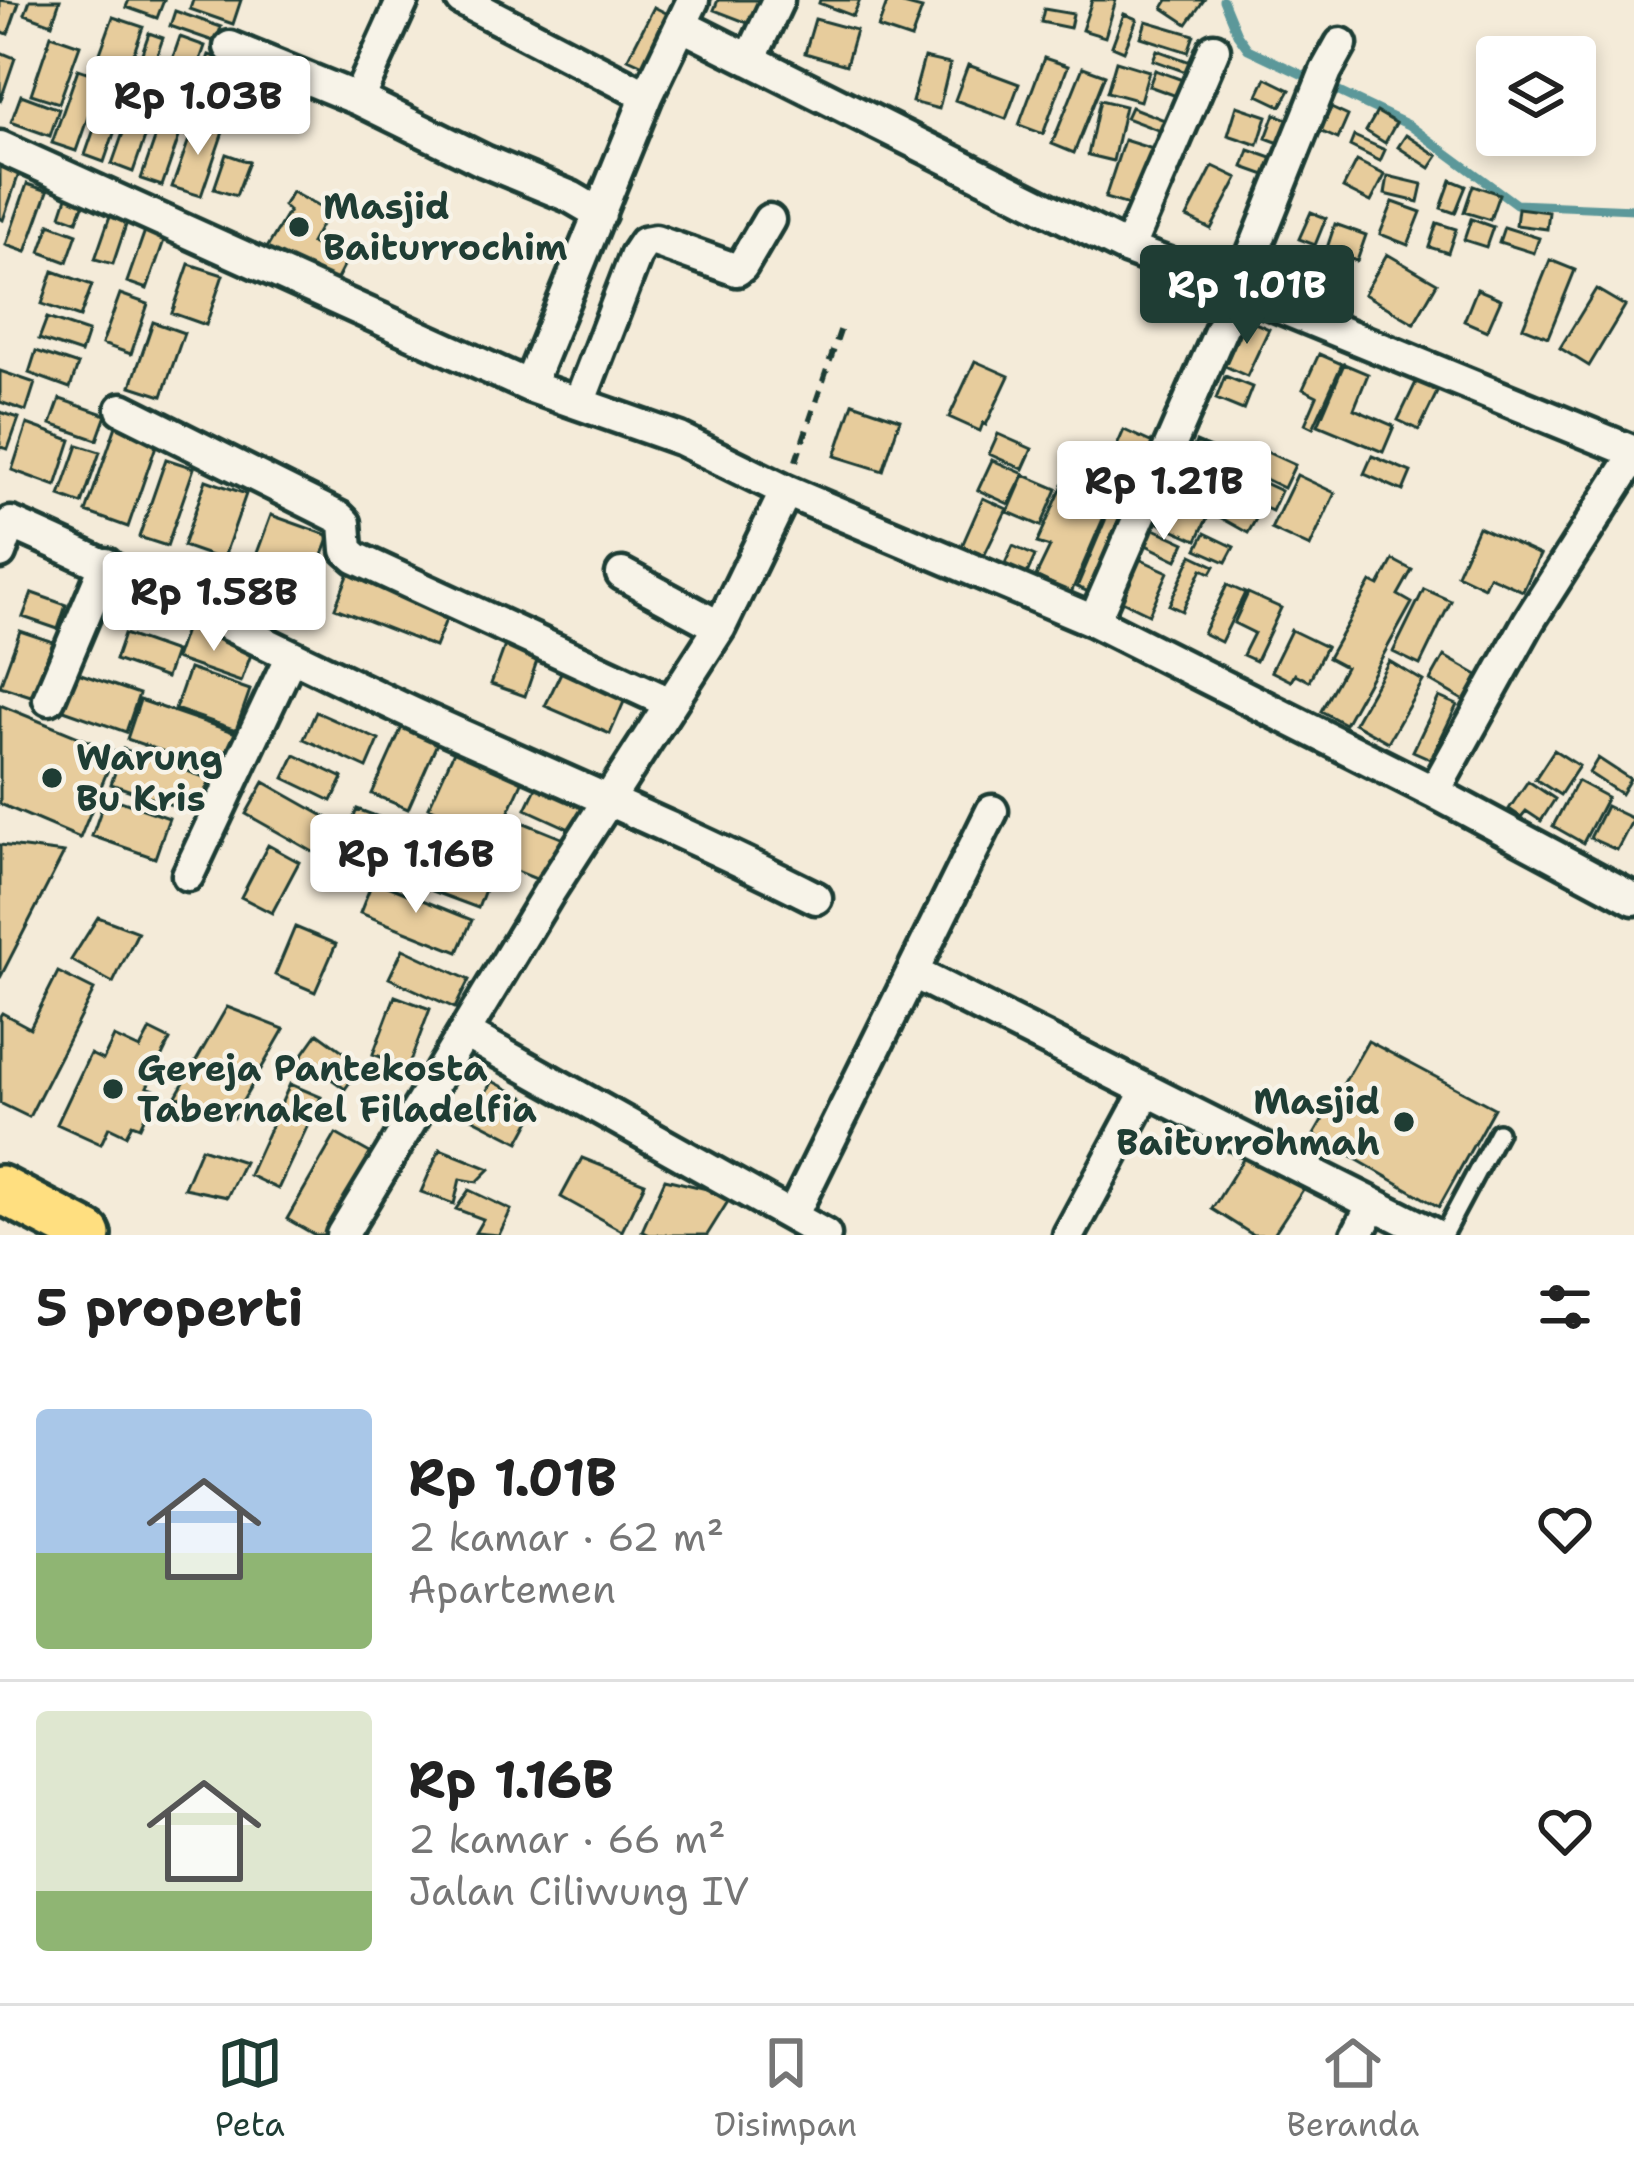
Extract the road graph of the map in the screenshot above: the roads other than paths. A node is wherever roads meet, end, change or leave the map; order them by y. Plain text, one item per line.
1 (403, 0) edge
2 (462, 0) edge
3 (778, 0) edge
4 (687, 12) edge
5 (230, 47) dead end
6 (1214, 49) dead end
7 (749, 60) junction
8 (1328, 70) dead end
9 (647, 96) junction
10 (358, 98) junction
11 (0, 147) edge
12 (600, 214) junction
13 (769, 220) dead end
14 (1128, 249) junction
15 (1238, 290) junction
16 (529, 386) junction
17 (579, 403) junction
18 (122, 409) dead end
19 (1634, 454) edge
20 (786, 491) junction
21 (1624, 491) edge
22 (6, 521) edge
23 (0, 554) edge
24 (106, 564) junction
25 (622, 574) dead end
26 (1094, 621) junction
27 (720, 627) junction
28 (292, 656) junction
29 (49, 699) dead end
30 (670, 703) junction
31 (1434, 793) junction
32 (608, 798) junction
33 (992, 811) dead end
34 (188, 875) dead end
35 (816, 898) dead end
36 (1634, 898) edge
37 (914, 973) junction
38 (465, 1033) junction
39 (1146, 1092) junction
40 (1498, 1132) dead end
41 (0, 1189) edge
42 (1373, 1204) junction
43 (792, 1216) junction
44 (88, 1235) edge
45 (342, 1235) edge
46 (825, 1235) edge
47 (1069, 1235) edge
48 (1357, 1235) edge
49 (1439, 1235) edge

1 - 10 street
2 - 9 street
3 - 7 street
4 - 7 street
4 - 9 street
5 - 10 street
6 - 14 street
7 - 14 street
8 - 15 street
9 - 12 street
10 - 12 street
11 - 16 street
12 - 16 street
13 - 17 street
14 - 15 street
15 - 19 street
15 - 26 street
16 - 17 street
17 - 20 street
18 - 30 street
19 - 21 street
20 - 26 street
20 - 27 street
21 - 31 street
22 - 23 street
22 - 24 street
24 - 28 street
24 - 29 street
25 - 27 street
26 - 31 street
27 - 30 street
28 - 32 street
28 - 34 street
30 - 32 street
31 - 36 street
32 - 35 street
32 - 38 street
33 - 37 street
37 - 39 street
37 - 43 street
38 - 43 street
38 - 45 street
39 - 42 street
39 - 47 street
40 - 49 lane
41 - 44 main road
42 - 48 street
42 - 49 street
43 - 46 street

